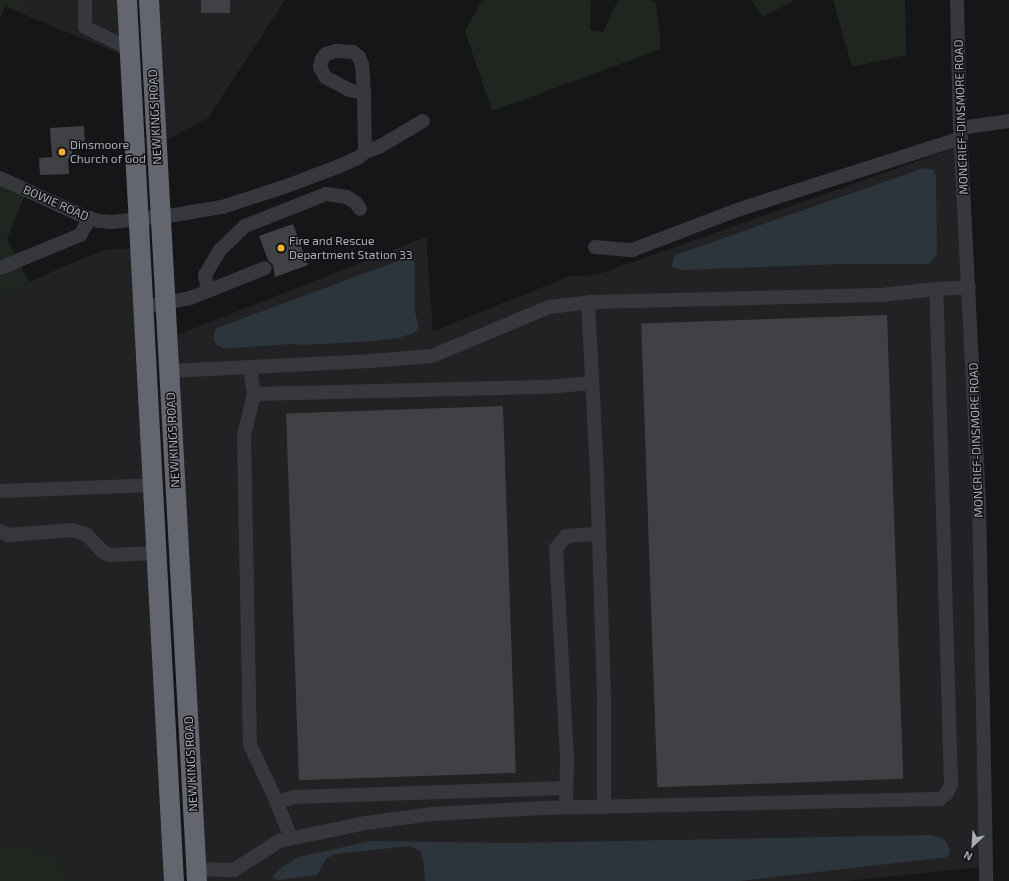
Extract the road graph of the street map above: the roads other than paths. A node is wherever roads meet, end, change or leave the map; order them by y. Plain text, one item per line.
1 (85, 0) edge
2 (127, 0) edge
3 (149, 0) edge
4 (957, 0) edge
5 (130, 49) junction
6 (364, 93) dead end
7 (423, 121) dead end
8 (1009, 121) edge
9 (961, 133) junction
10 (365, 152) junction
11 (0, 178) edge
12 (360, 209) dead end
13 (161, 215) junction
14 (90, 218) junction
15 (138, 218) junction
16 (595, 247) dead end
17 (0, 268) edge
18 (265, 268) dead end
19 (970, 287) junction
20 (936, 289) junction
21 (208, 291) junction
22 (165, 302) junction
23 (588, 302) junction
24 (143, 307) junction
25 (250, 367) junction
26 (169, 371) junction
27 (592, 383) junction
28 (254, 394) junction
29 (153, 485) junction
30 (0, 491) edge
31 (0, 531) edge
32 (598, 534) junction
33 (156, 553) junction
34 (566, 788) junction
35 (277, 802) junction
36 (604, 806) junction
37 (566, 808) junction
38 (172, 834) junction
39 (291, 838) junction
40 (197, 875) edge
41 (174, 881) edge
42 (986, 881) edge

1 - 5 street
2 - 5 highway, NEW KINGS ROAD
3 - 13 highway, NEW KINGS ROAD
4 - 9 street, MONCRIEF-DINSMORE ROAD
5 - 15 highway, NEW KINGS ROAD
6 - 10 street
7 - 10 street, BOWIE ROAD
8 - 9 street
9 - 16 street
9 - 19 street, MONCRIEF-DINSMORE ROAD
10 - 13 street, BOWIE ROAD
11 - 14 street, BOWIE ROAD
12 - 21 street
13 - 15 street, BOWIE ROAD
13 - 22 highway, NEW KINGS ROAD
14 - 15 street, BOWIE ROAD
14 - 17 street
15 - 24 highway, NEW KINGS ROAD
18 - 21 street
19 - 20 street
19 - 42 street, MONCRIEF-DINSMORE ROAD
20 - 23 street
20 - 36 street
21 - 22 street
22 - 24 street
22 - 26 highway, NEW KINGS ROAD
23 - 25 street
23 - 27 street
24 - 29 highway, NEW KINGS ROAD
25 - 26 street
25 - 28 street
26 - 40 highway, NEW KINGS ROAD
27 - 28 street
27 - 32 street
28 - 35 street
29 - 30 street
29 - 33 highway, NEW KINGS ROAD
31 - 33 street
32 - 34 street
32 - 36 street
33 - 38 highway, NEW KINGS ROAD
34 - 35 street
34 - 37 street
35 - 39 street
36 - 37 street
37 - 39 street
38 - 40 highway
38 - 41 highway, NEW KINGS ROAD
39 - 40 street

